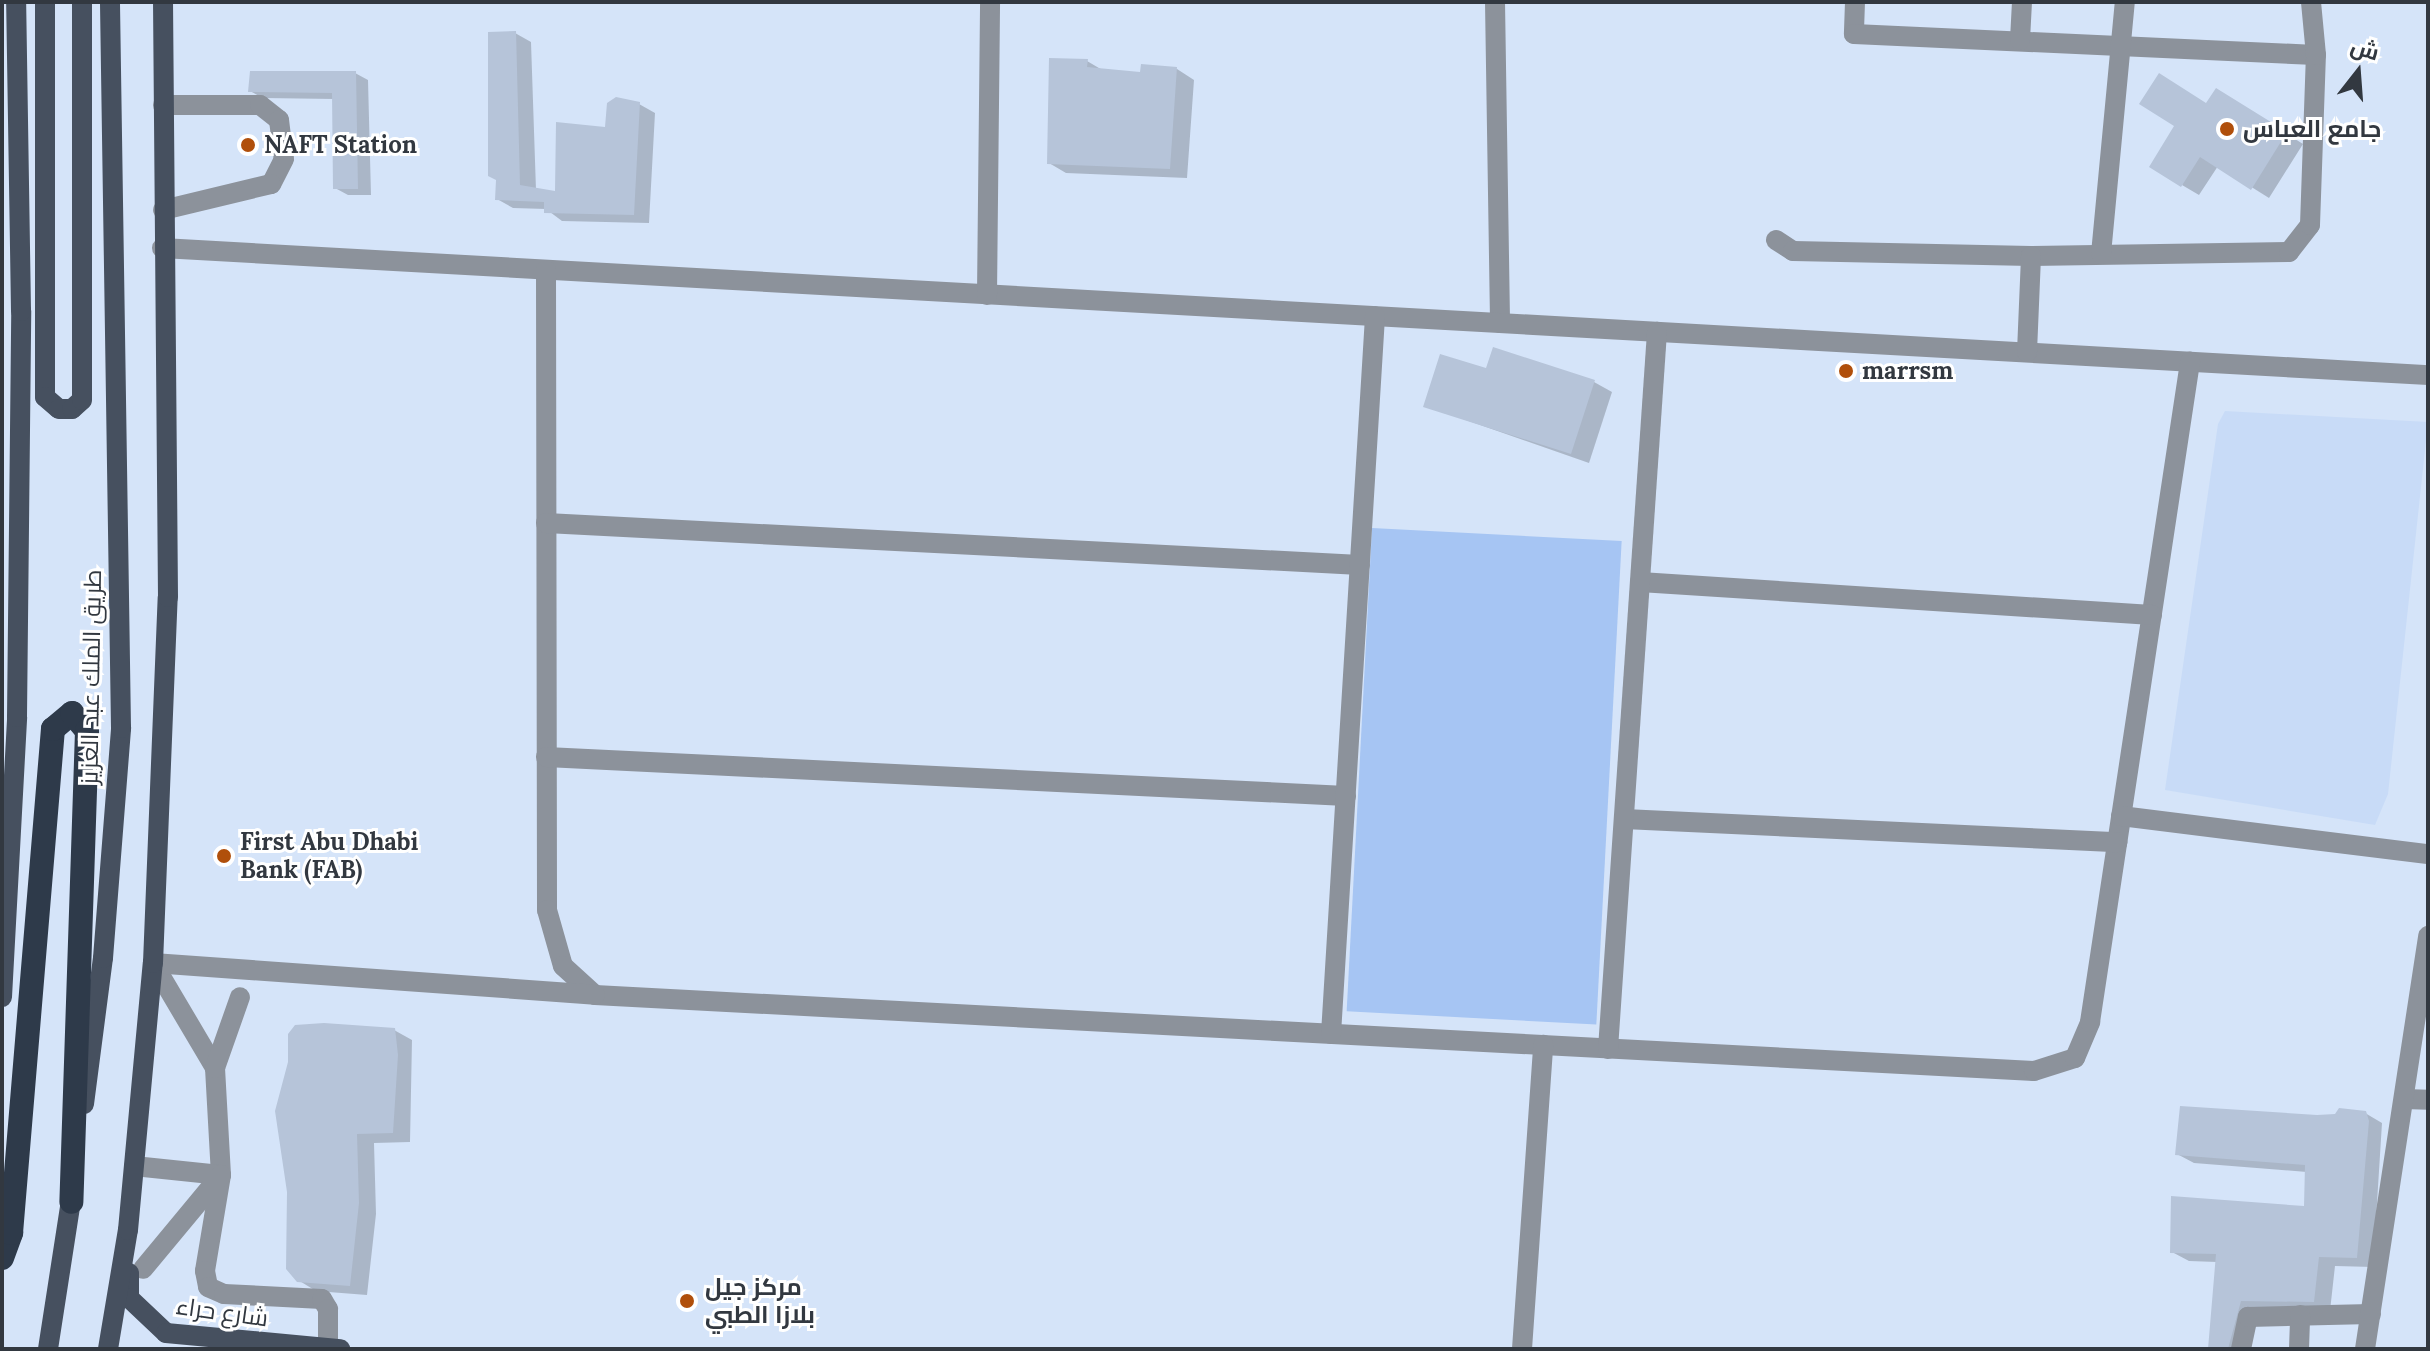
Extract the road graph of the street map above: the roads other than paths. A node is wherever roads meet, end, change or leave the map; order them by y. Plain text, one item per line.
1 (16, 2) edge
2 (45, 2) edge
3 (82, 2) edge
4 (110, 2) edge
5 (161, 2) edge
6 (990, 2) edge
7 (1495, 2) edge
8 (1855, 2) edge
9 (2022, 2) edge
10 (2125, 2) edge
11 (2311, 2) edge
12 (2020, 40) junction
13 (2121, 44) junction
14 (2316, 55) junction
15 (163, 105) junction
16 (163, 210) junction
17 (1776, 240) dead end
18 (162, 248) junction
19 (2101, 254) junction
20 (2031, 256) junction
21 (546, 270) junction
22 (987, 295) junction
23 (1375, 316) junction
24 (1500, 323) junction
25 (1657, 332) junction
26 (2027, 352) junction
27 (2190, 362) junction
28 (2428, 375) edge
29 (546, 523) junction
30 (1360, 565) junction
31 (1640, 582) junction
32 (2152, 615) junction
33 (546, 757) junction
34 (1346, 796) junction
35 (2121, 816) junction
36 (1624, 819) junction
37 (2117, 842) junction
38 (2428, 854) edge
39 (2428, 936) edge
40 (153, 963) junction
41 (595, 995) junction
42 (2, 997) edge
43 (240, 997) dead end
44 (1331, 1034) junction
45 (1543, 1045) junction
46 (1608, 1049) junction
47 (215, 1068) junction
48 (2404, 1099) junction
49 (2428, 1100) edge
50 (134, 1166) junction
51 (221, 1175) junction
52 (71, 1202) junction
53 (128, 1230) junction
54 (2, 1258) edge
55 (143, 1269) dead end
56 (2371, 1314) junction
57 (2300, 1315) junction
58 (232, 1346) edge
59 (328, 1348) edge
60 (48, 1349) edge
61 (108, 1349) edge
62 (340, 1349) edge
63 (1522, 1349) edge
64 (2241, 1349) edge
65 (2299, 1349) edge
66 (2365, 1349) edge

1 - 42 main road
2 - 3 main road
4 - 52 main road, طريق الملك عبد العزيز
5 - 15 main road
6 - 22 street
7 - 24 street
8 - 12 street
9 - 12 street
10 - 13 street
11 - 14 street
12 - 13 street
13 - 14 street
13 - 19 street
14 - 19 street
15 - 16 main road
15 - 16 street
16 - 18 main road
17 - 20 street
18 - 21 street
18 - 40 main road
19 - 20 street
20 - 26 street
21 - 22 street
21 - 29 street
22 - 23 street
23 - 24 street
23 - 30 street
24 - 25 street
25 - 26 street
25 - 31 street
26 - 27 street
27 - 28 street
27 - 32 street
29 - 30 street
29 - 33 street
30 - 34 street
31 - 32 street
31 - 36 street
32 - 35 street
33 - 34 street
33 - 41 street
34 - 44 street
35 - 37 street
35 - 38 street
36 - 37 street
36 - 46 street
37 - 46 street
39 - 48 street
40 - 41 street
40 - 47 street
40 - 50 main road
41 - 44 street
43 - 47 street
44 - 45 street
45 - 46 street
45 - 63 street
47 - 51 street
48 - 49 street
48 - 56 street
50 - 51 street
50 - 53 main road
51 - 55 street
51 - 59 street
52 - 54 highway
52 - 60 main road, طريق الملك عبد العزيز
53 - 58 main road, شارع حراء
53 - 61 main road
56 - 57 street
56 - 66 street
57 - 64 street
57 - 65 street
58 - 59 main road, شارع حراء
59 - 62 main road, شارع حراء

